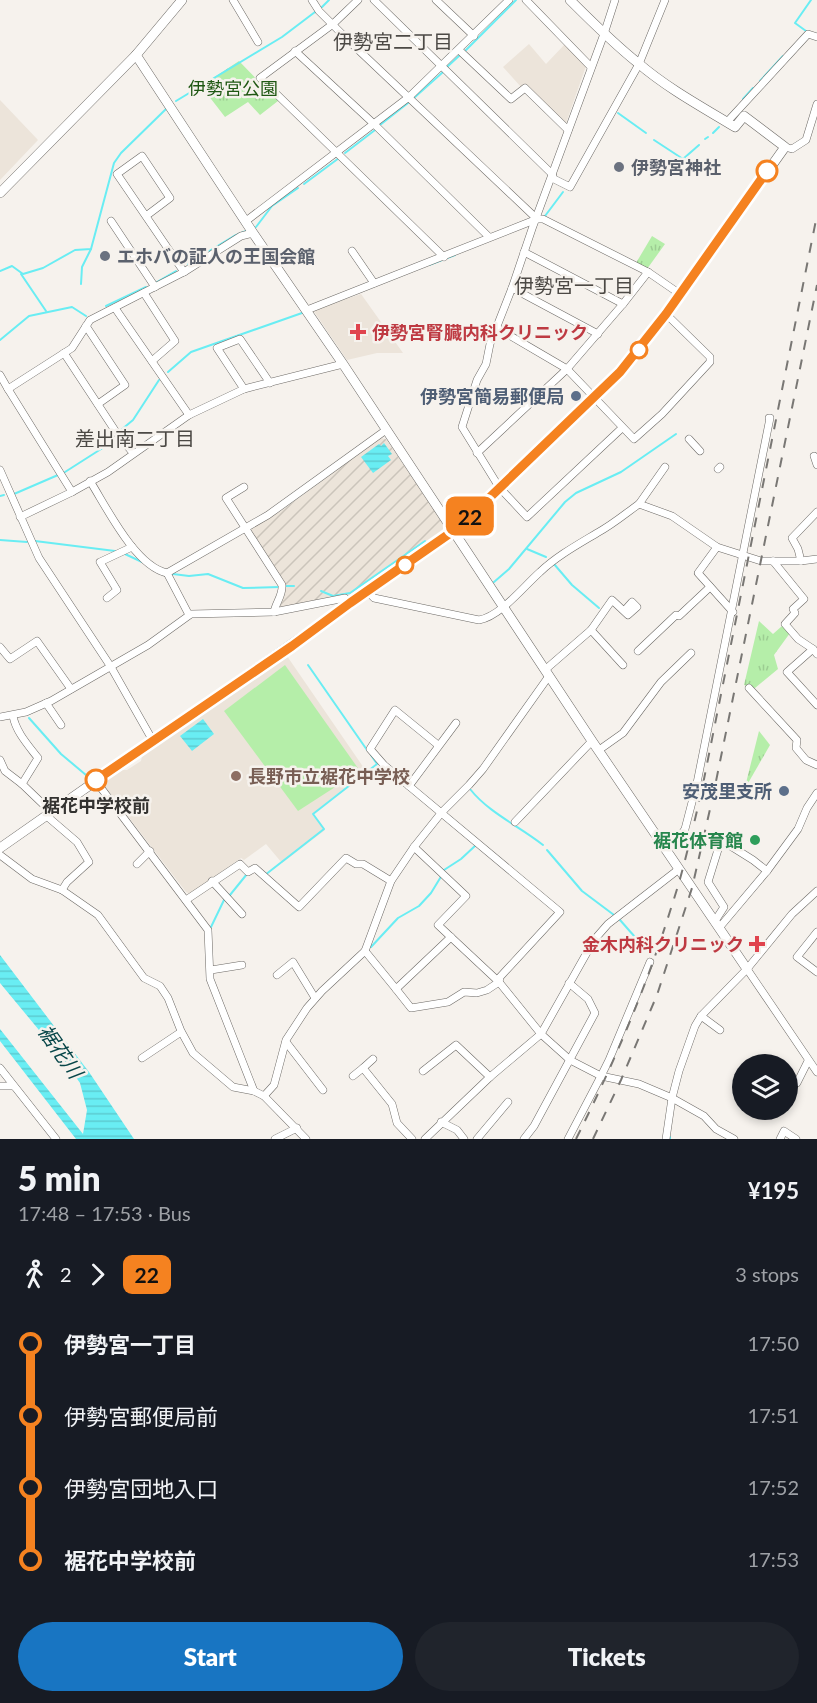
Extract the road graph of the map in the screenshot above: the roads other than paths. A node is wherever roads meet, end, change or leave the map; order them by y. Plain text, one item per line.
1 (182, 0) edge
2 (233, 0) edge
3 (312, 0) edge
4 (358, 0) edge
5 (374, 0) edge
6 (436, 0) edge
7 (498, 0) edge
8 (509, 0) edge
9 (526, 0) edge
10 (570, 0) edge
11 (615, 0) edge
12 (665, 0) edge
13 (504, 6) junction
14 (333, 24) junction
15 (604, 34) junction
16 (474, 36) junction
17 (817, 37) edge
18 (258, 42) dead end
19 (459, 50) junction
20 (295, 51) junction
21 (136, 55) junction
22 (639, 64) junction
23 (441, 67) junction
24 (591, 67) junction
25 (409, 97) junction
26 (817, 104) edge
27 (727, 122) junction
28 (374, 124) junction
29 (568, 130) junction
30 (785, 147) junction
31 (337, 151) junction
32 (552, 174) junction
33 (0, 193) edge
34 (146, 216) junction
35 (537, 219) junction
36 (111, 221) dead end
37 (246, 221) junction
38 (253, 233) junction
39 (489, 237) junction
40 (352, 251) dead end
41 (524, 252) junction
42 (444, 257) junction
43 (184, 272) junction
44 (648, 272) junction
45 (374, 283) junction
46 (155, 287) junction
47 (512, 288) junction
48 (144, 293) junction
49 (680, 294) junction
50 (623, 304) junction
51 (115, 308) junction
52 (307, 310) junction
53 (666, 314) junction
54 (86, 326) junction
55 (497, 328) junction
56 (598, 334) junction
57 (64, 354) junction
58 (152, 361) junction
59 (344, 364) junction
60 (567, 369) junction
61 (0, 375) edge
62 (270, 383) junction
63 (244, 389) junction
64 (8, 390) junction
65 (594, 398) junction
66 (98, 404) junction
67 (189, 415) junction
68 (769, 418) dead end
69 (622, 428) junction
70 (386, 430) junction
71 (689, 440) dead end
72 (700, 451) dead end
73 (133, 453) junction
74 (477, 453) junction
75 (814, 456) dead end
76 (817, 465) edge
77 (665, 467) dead end
78 (0, 470) edge
79 (90, 481) junction
80 (244, 487) dead end
81 (499, 487) junction
82 (72, 492) junction
83 (639, 504) junction
84 (817, 512) edge
85 (20, 517) junction
86 (245, 529) junction
87 (454, 531) junction
88 (132, 547) junction
89 (717, 547) junction
90 (743, 555) junction
91 (817, 559) edge
92 (773, 561) junction
93 (801, 561) junction
94 (167, 573) junction
95 (710, 587) junction
96 (367, 591) junction
97 (107, 598) dead end
98 (350, 603) junction
99 (504, 606) junction
100 (624, 611) dead end
101 (274, 612) junction
102 (732, 612) junction
103 (189, 615) junction
104 (591, 630) junction
105 (0, 647) edge
106 (638, 651) dead end
107 (815, 652) edge
108 (692, 653) dead end
109 (623, 665) dead end
110 (111, 667) junction
111 (548, 673) junction
112 (71, 688) junction
113 (749, 688) dead end
114 (45, 704) junction
115 (817, 705) edge
116 (13, 716) junction
117 (0, 717) edge
118 (456, 723) dead end
119 (61, 725) dead end
120 (153, 741) junction
121 (592, 741) junction
122 (438, 745) junction
123 (599, 750) junction
124 (0, 760) edge
125 (817, 765) edge
126 (96, 780) junction
127 (22, 784) junction
128 (409, 786) junction
129 (817, 793) edge
130 (442, 812) junction
131 (48, 813) junction
132 (515, 822) dead end
133 (665, 846) junction
134 (414, 847) junction
135 (0, 848) edge
136 (150, 851) junction
137 (0, 855) edge
138 (137, 864) dead end
139 (679, 869) junction
140 (767, 871) junction
141 (212, 881) junction
142 (391, 881) junction
143 (62, 890) junction
144 (817, 891) edge
145 (186, 900) junction
146 (242, 914) dead end
147 (717, 924) junction
148 (817, 932) edge
149 (450, 937) junction
150 (365, 951) junction
151 (817, 960) edge
152 (650, 962) dead end
153 (242, 965) dead end
154 (747, 969) junction
155 (211, 970) junction
156 (814, 970) edge
157 (277, 975) dead end
158 (499, 982) junction
159 (569, 983) junction
160 (396, 989) junction
161 (315, 998) junction
162 (701, 1016) junction
163 (720, 1030) dead end
164 (181, 1032) junction
165 (541, 1034) junction
166 (286, 1042) junction
167 (145, 1054) dead end
168 (373, 1059) dead end
169 (570, 1060) junction
170 (808, 1061) junction
171 (0, 1068) edge
172 (363, 1068) junction
173 (423, 1071) dead end
174 (817, 1072) edge
175 (353, 1076) dead end
176 (601, 1076) junction
177 (490, 1077) junction
178 (798, 1081) edge
179 (0, 1086) edge
180 (13, 1086) junction
181 (254, 1090) junction
182 (323, 1090) dead end
183 (264, 1096) junction
184 (672, 1098) junction
185 (508, 1102) dead end
186 (441, 1122) junction
187 (297, 1128) junction
188 (56, 1139) edge
189 (275, 1139) edge
190 (306, 1139) edge
191 (412, 1139) edge
192 (425, 1139) edge
193 (464, 1139) edge
194 (477, 1139) edge
195 (524, 1139) edge
196 (568, 1139) edge
197 (666, 1139) edge
198 (734, 1139) edge
199 (780, 1139) edge
200 (796, 1139) edge

1 - 21 street
2 - 18 street
3 - 14 street
4 - 14 street
5 - 23 street
6 - 16 street
7 - 13 street
8 - 13 street
9 - 24 street
10 - 15 street
11 - 15 street
12 - 22 street
13 - 16 street
14 - 20 street
14 - 25 street
15 - 22 street
15 - 24 street
16 - 19 street
17 - 27 street
19 - 23 street
19 - 29 street
20 - 28 street
20 - 31 street
21 - 33 street
21 - 37 street
22 - 27 street
22 - 32 street
23 - 25 street
23 - 32 street
24 - 29 street
25 - 28 street
25 - 35 street
26 - 30 street
27 - 30 street
28 - 31 street
28 - 39 street
29 - 32 street
30 - 49 street
31 - 37 street
31 - 42 street
32 - 35 street
34 - 34 street
34 - 43 street
35 - 39 street
35 - 41 street
35 - 44 street
36 - 46 street
37 - 38 street
38 - 43 street
38 - 52 street
39 - 42 street
40 - 45 street
41 - 47 street
41 - 50 street
42 - 45 street
43 - 46 street
44 - 49 street
44 - 50 street
45 - 52 street
46 - 48 street
47 - 55 street
47 - 56 street
48 - 51 street
48 - 58 street
49 - 53 street
50 - 56 street
51 - 54 street
51 - 58 street
52 - 59 street
53 - 65 street
53 - 69 street
54 - 57 street
54 - 66 street
55 - 60 street
55 - 74 street
56 - 60 street
57 - 64 street
57 - 66 street
58 - 67 street
59 - 62 street
59 - 70 street
60 - 65 street
60 - 74 street
61 - 64 street
62 - 63 street
62 - 63 street
63 - 67 street
64 - 82 street
65 - 69 street
65 - 81 street
66 - 73 street
67 - 73 street
68 - 90 street
69 - 81 street
70 - 86 street
70 - 87 street
71 - 72 street
73 - 79 street
74 - 81 street
75 - 76 street
77 - 83 street
78 - 85 street
79 - 82 street
79 - 88 street
80 - 86 street
81 - 87 street
82 - 85 street
83 - 89 street
83 - 99 street
84 - 93 street
85 - 110 street
86 - 94 street
86 - 101 street
87 - 96 street
87 - 99 street
88 - 94 street
88 - 97 street
89 - 90 street
89 - 95 street
90 - 92 street
90 - 102 street
91 - 93 street
92 - 93 street
92 - 107 street
94 - 103 street
95 - 102 street
95 - 106 street
96 - 98 street
96 - 99 street
98 - 101 street
98 - 120 street
99 - 111 street
100 - 104 street
101 - 103 street
102 - 133 street
103 - 110 street
104 - 109 street
104 - 111 street
105 - 112 street
107 - 115 street
108 - 123 street
110 - 112 street
110 - 120 street
111 - 121 street
111 - 130 street
112 - 114 street
113 - 125 street
114 - 116 street
114 - 119 street
116 - 117 street
116 - 127 street
118 - 122 street
120 - 126 street
121 - 123 street
121 - 132 street
122 - 128 street
122 - 128 street
123 - 133 street
124 - 127 street
126 - 131 street
126 - 136 street
127 - 131 street
128 - 130 street
129 - 140 street
130 - 134 street
130 - 158 street
131 - 135 street
131 - 143 street
133 - 139 street
134 - 142 street
134 - 149 street
136 - 138 street
136 - 145 street
137 - 143 street
139 - 147 street
139 - 159 street
140 - 147 street
140 - 147 street
141 - 142 street
141 - 145 street
141 - 146 street
142 - 150 street
143 - 164 street
144 - 154 street
145 - 155 street
147 - 154 street
148 - 156 street
149 - 158 street
149 - 160 street
150 - 160 street
150 - 161 street
151 - 156 street
152 - 176 street
153 - 155 street
154 - 162 street
154 - 170 street
155 - 181 street
157 - 161 street
158 - 160 street
158 - 165 street
159 - 165 street
159 - 169 street
161 - 166 street
162 - 163 street
162 - 184 street
164 - 167 street
164 - 181 street
165 - 169 street
165 - 177 street
166 - 182 street
166 - 183 street
168 - 172 street
169 - 176 street
169 - 195 street
170 - 174 street
170 - 178 street
171 - 180 street
172 - 175 street
172 - 191 street
173 - 177 street
176 - 184 street
176 - 196 street
177 - 186 street
179 - 180 street
180 - 188 street
181 - 183 street
183 - 187 street
184 - 197 street
184 - 198 street
185 - 194 street
186 - 192 street
186 - 193 street
187 - 189 street
187 - 190 street
199 - 200 street

